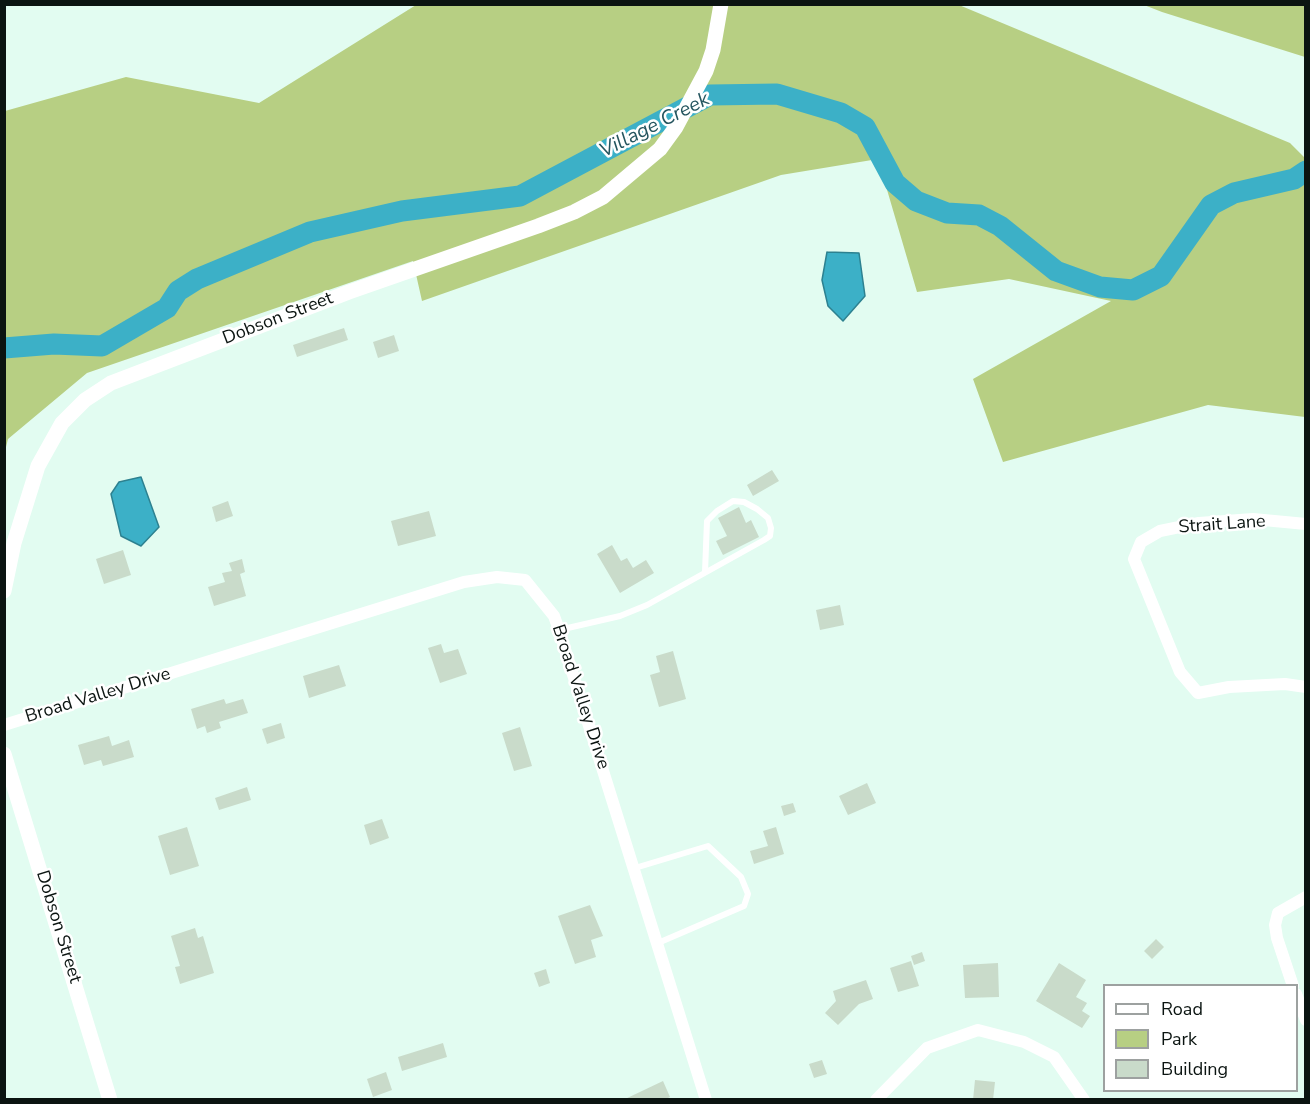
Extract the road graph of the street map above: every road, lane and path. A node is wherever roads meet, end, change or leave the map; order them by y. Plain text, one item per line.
1 (721, 4) edge
2 (1305, 524) edge
3 (705, 572) junction
4 (4, 591) edge
5 (559, 630) junction
6 (1305, 687) edge
7 (4, 725) edge
8 (4, 754) edge
9 (635, 868) junction
10 (1305, 897) edge
11 (658, 943) junction
12 (1292, 984) edge
13 (1298, 1000) edge
14 (1305, 1020) edge
15 (110, 1100) edge
16 (706, 1100) edge
17 (876, 1100) edge
18 (1084, 1100) edge

1 - 4 street, Dobson Street
2 - 6 street, Strait Lane
3 - 3 lane
3 - 5 lane
5 - 7 street, Broad Valley Drive
5 - 9 street, Broad Valley Drive
8 - 15 street, Dobson Street
9 - 11 street, Broad Valley Drive
9 - 11 lane
10 - 12 street
11 - 16 street, Broad Valley Drive
13 - 14 street
17 - 18 street

